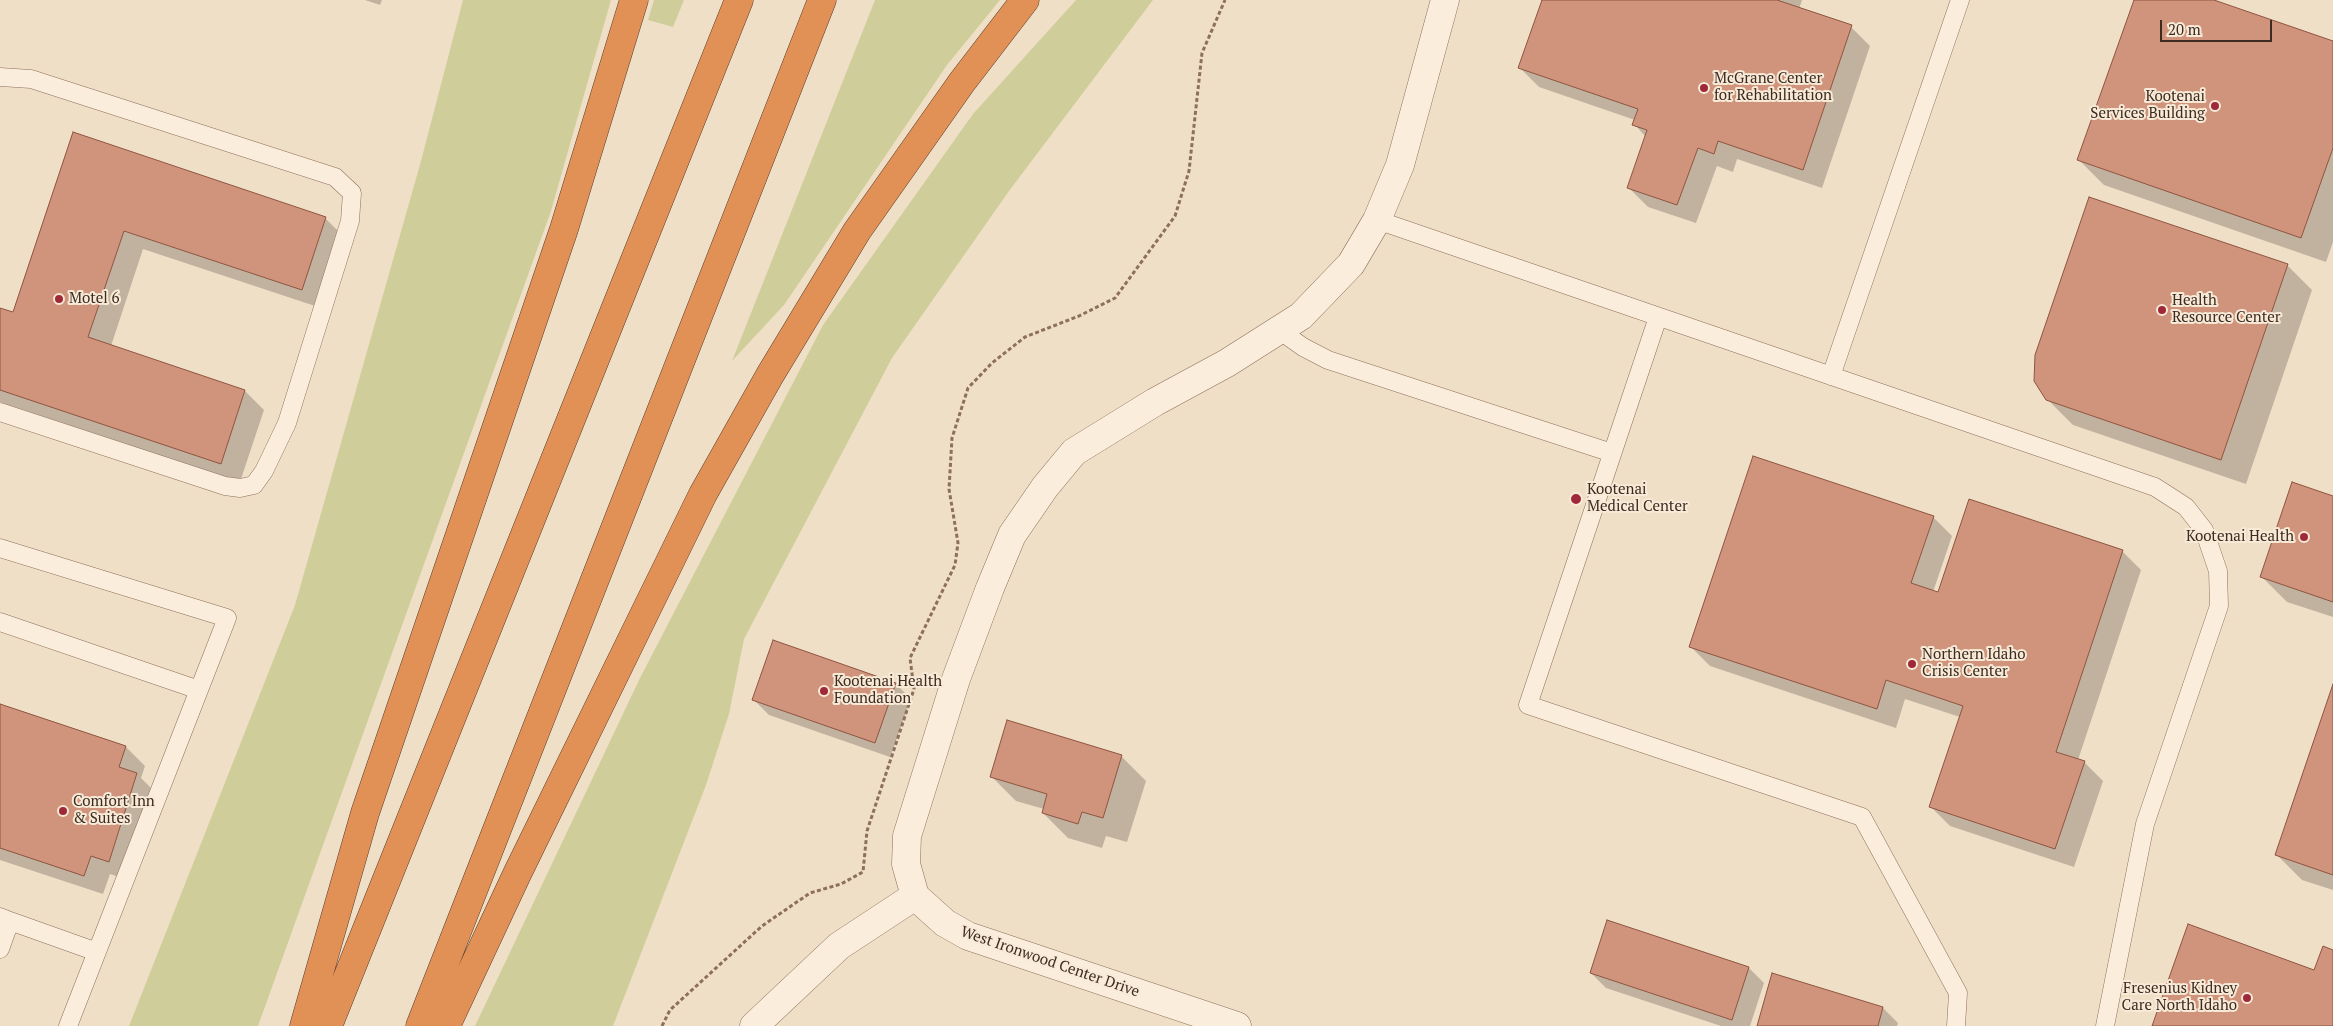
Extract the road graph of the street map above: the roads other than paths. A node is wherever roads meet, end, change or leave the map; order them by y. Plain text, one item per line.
1 (634, 0) edge
2 (740, 0) edge
3 (822, 0) edge
4 (1025, 0) edge
5 (1445, 0) edge
6 (1960, 0) edge
7 (0, 77) edge
8 (1378, 220) junction
9 (1658, 316) junction
10 (1279, 330) junction
11 (1831, 376) junction
12 (0, 412) edge
13 (1612, 453) junction
14 (0, 548) edge
15 (0, 622) edge
16 (199, 690) junction
17 (915, 896) junction
18 (5, 919) edge
19 (0, 949) edge
20 (97, 952) junction
21 (68, 1026) edge
22 (304, 1026) edge
23 (328, 1026) edge
24 (420, 1026) edge
25 (446, 1026) edge
26 (754, 1026) edge
27 (1237, 1026) edge
28 (1956, 1026) edge
29 (2105, 1026) edge

1 - 22 highway
2 - 23 highway
3 - 24 highway
4 - 25 highway
5 - 8 street
6 - 11 lane
7 - 12 lane
8 - 9 lane
8 - 10 street
9 - 11 lane
9 - 13 lane
10 - 13 lane
10 - 17 street
11 - 29 lane
13 - 28 lane
14 - 16 lane
15 - 16 lane
16 - 20 lane
17 - 26 street
17 - 27 street, West Ironwood Center Drive
18 - 19 lane
18 - 20 lane
20 - 21 lane

